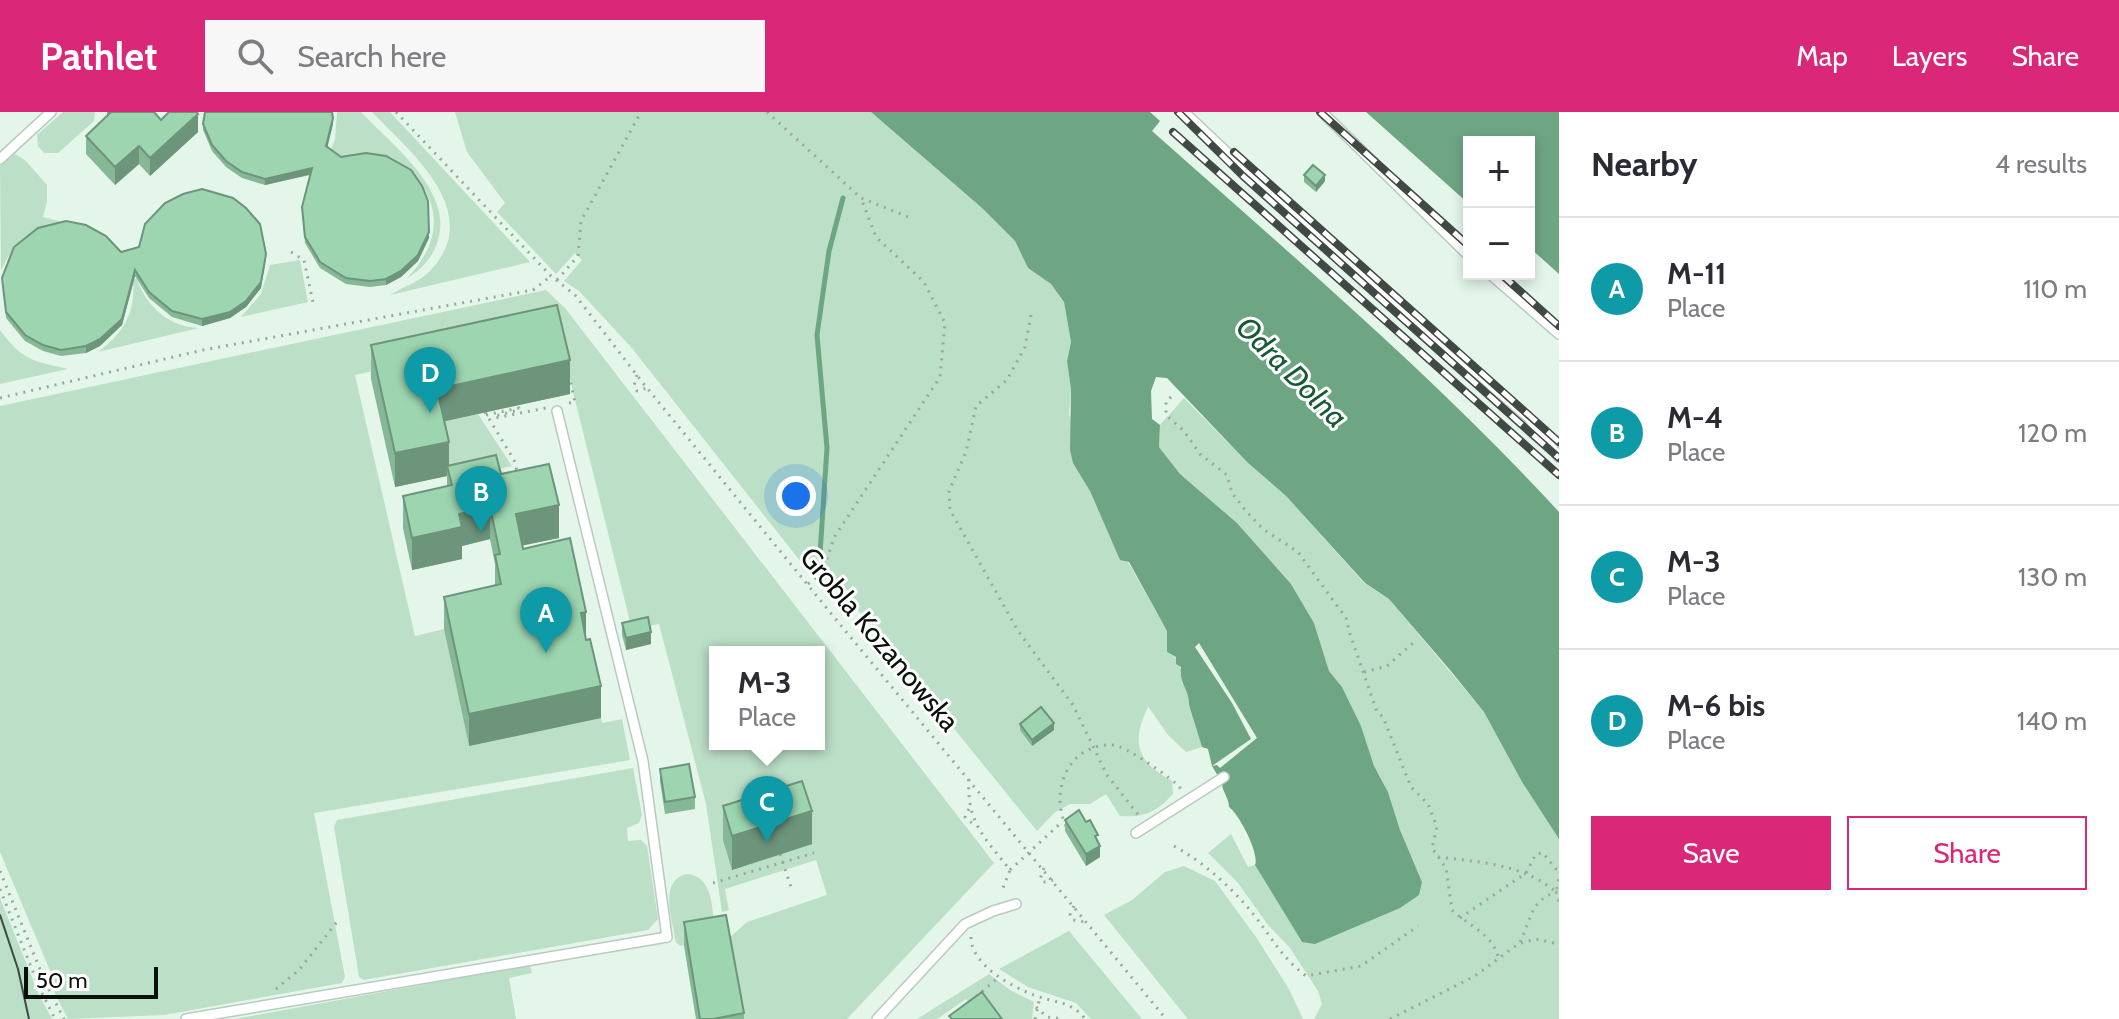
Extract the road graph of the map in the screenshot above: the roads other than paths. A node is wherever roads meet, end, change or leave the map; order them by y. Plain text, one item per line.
1 (51, 112) edge
2 (1184, 112) edge
3 (1322, 112) edge
4 (0, 159) edge
5 (1463, 250) edge
6 (1497, 280) edge
7 (1559, 334) edge
8 (557, 411) dead end
9 (1559, 457) edge
10 (1224, 777) dead end
11 (1136, 833) dead end
12 (1016, 904) dead end
13 (186, 1019) edge
14 (877, 1019) edge

1 - 4 lane
2 - 9 lane
3 - 5 lane
6 - 7 lane
8 - 13 lane
10 - 11 lane
12 - 14 lane

